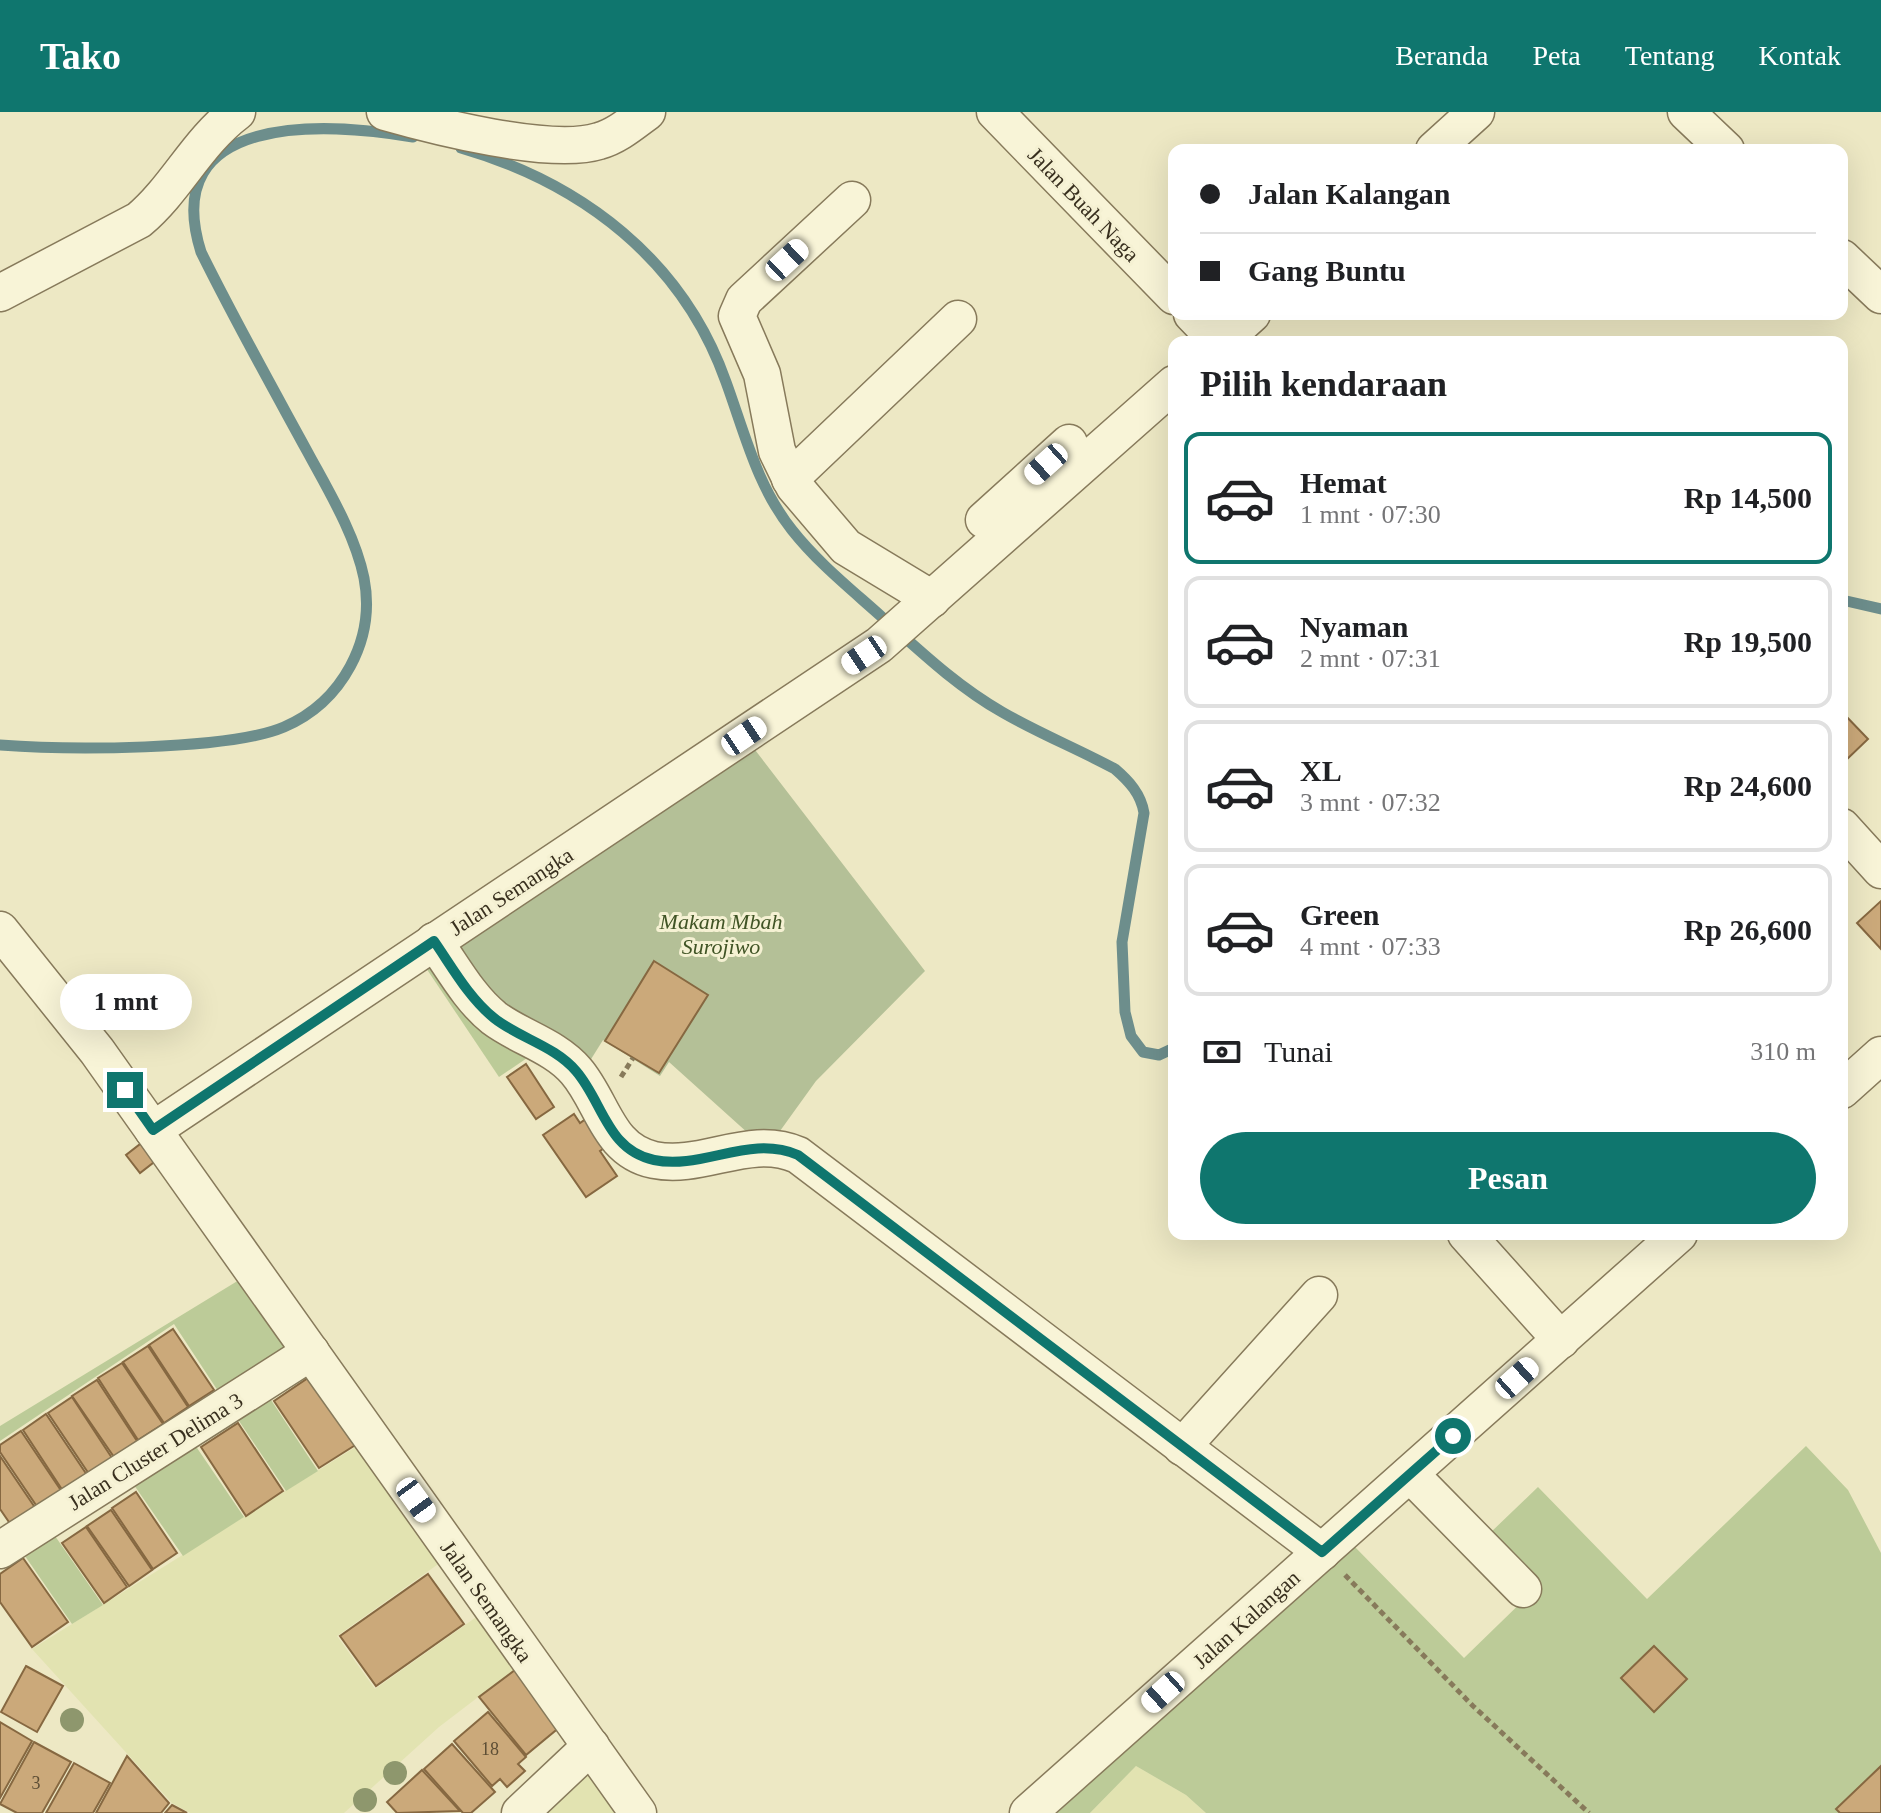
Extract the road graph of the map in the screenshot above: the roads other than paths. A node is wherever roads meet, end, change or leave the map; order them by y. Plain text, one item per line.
1 (237, 112) edge
2 (385, 112) edge
3 (647, 112) edge
4 (995, 112) edge
5 (1476, 112) edge
6 (1686, 112) edge
7 (1441, 144) edge
8 (1720, 144) edge
9 (852, 200) dead end
10 (1848, 264) edge
11 (1168, 290) edge
12 (0, 293) edge
13 (1881, 295) edge
14 (958, 319) dead end
15 (1199, 320) edge
16 (1245, 320) edge
17 (1216, 336) edge
18 (1228, 336) edge
19 (1168, 389) edge
20 (1069, 443) dead end
21 (790, 479) junction
22 (922, 598) junction
23 (1848, 833) edge
24 (1881, 869) edge
25 (0, 930) edge
26 (434, 941) junction
27 (1881, 1055) edge
28 (1848, 1085) edge
29 (153, 1130) junction
30 (1471, 1240) edge
31 (1672, 1240) edge
32 (1319, 1295) dead end
33 (1561, 1340) junction
34 (311, 1352) junction
35 (1182, 1447) junction
36 (1410, 1474) junction
37 (0, 1550) edge
38 (1322, 1552) junction
39 (1523, 1589) dead end
40 (591, 1746) junction
41 (520, 1813) edge
42 (638, 1813) edge
43 (1028, 1813) edge

1 - 12 street
2 - 3 street
4 - 11 street, Jalan Buah Naga
5 - 7 street
6 - 8 street
9 - 21 street
10 - 13 street
14 - 21 street
15 - 17 street
16 - 18 street
19 - 22 street, Jalan Semangka
20 - 22 street
21 - 22 street
22 - 26 street, Jalan Semangka
23 - 24 street
25 - 29 street
26 - 29 street, Jalan Semangka
26 - 35 street
27 - 28 street
29 - 34 street, Jalan Semangka
30 - 33 street
31 - 33 street, Jalan Kalangan
32 - 35 street
33 - 36 street, Jalan Kalangan
34 - 37 street, Jalan Cluster Delima 3
34 - 40 street, Jalan Semangka
35 - 38 street
36 - 38 street, Jalan Kalangan
36 - 39 street
38 - 43 street, Jalan Kalangan
40 - 41 street
40 - 42 street, Jalan Semangka

